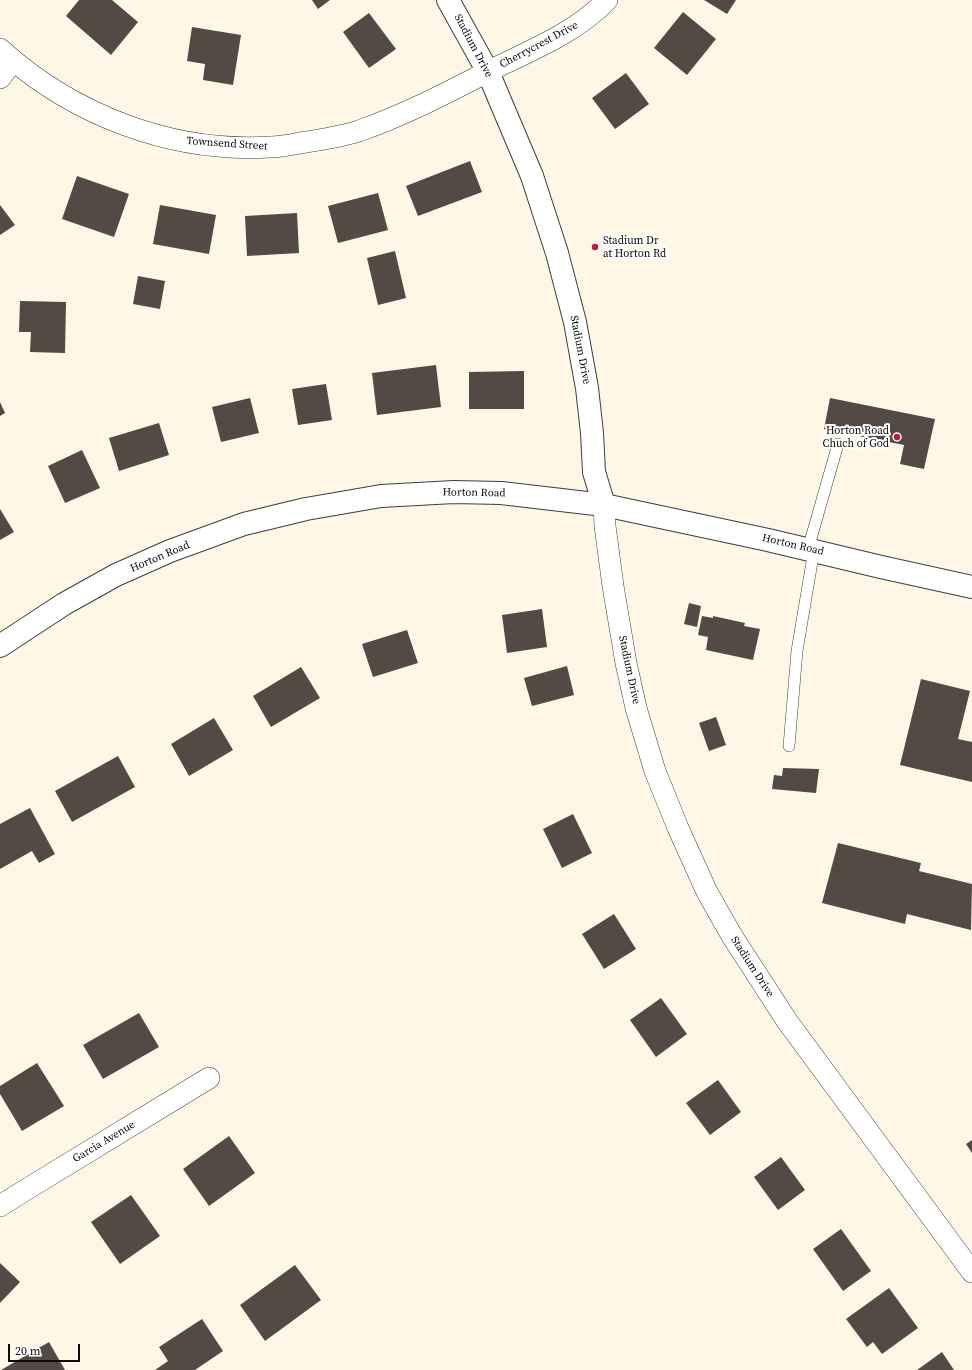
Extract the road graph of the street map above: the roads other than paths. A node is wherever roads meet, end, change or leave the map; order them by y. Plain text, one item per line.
1 (448, 0) edge
2 (607, 0) edge
3 (7, 55) edge
4 (488, 72) junction
5 (0, 78) edge
6 (838, 444) dead end
7 (604, 505) junction
8 (811, 549) junction
9 (972, 587) edge
10 (0, 646) edge
11 (789, 746) dead end
12 (209, 1078) dead end
13 (0, 1206) edge
14 (972, 1272) edge

1 - 4 street, Stadium Drive
2 - 4 street, Cherrycrest Drive
3 - 4 street, Townsend Street
3 - 5 street
4 - 7 street, Stadium Drive
6 - 8 lane
7 - 8 street, Horton Road
7 - 10 street, Horton Road
7 - 14 street, Stadium Drive
8 - 9 street, Horton Road
8 - 11 lane
12 - 13 street, Garcia Avenue

